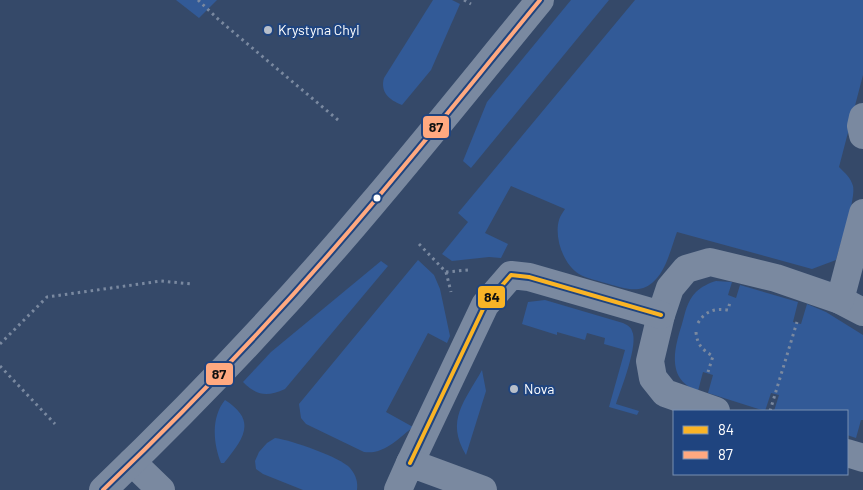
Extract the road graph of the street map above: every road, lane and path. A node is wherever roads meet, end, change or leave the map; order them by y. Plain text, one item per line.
1 (198, 0) edge
2 (464, 0) edge
3 (523, 0) edge
4 (540, 0) edge
5 (471, 4) dead end
6 (481, 72) junction
7 (863, 116) edge
8 (338, 120) dead end
9 (863, 135) edge
10 (863, 213) edge
11 (419, 244) dead end
12 (740, 270) junction
13 (192, 284) dead end
14 (807, 288) junction
15 (852, 306) edge
16 (661, 315) junction
17 (0, 344) edge
18 (464, 346) junction
19 (0, 366) edge
20 (707, 409) edge
21 (770, 410) edge
22 (55, 424) dead end
23 (848, 453) edge
24 (863, 458) edge
25 (132, 462) junction
26 (410, 463) junction
27 (103, 490) edge
28 (161, 490) edge
29 (398, 490) edge
30 (483, 490) edge

1 - 8 path
2 - 5 path
3 - 6 street
4 - 6 street
6 - 25 street
7 - 9 street
10 - 15 street
11 - 18 path
12 - 14 street
12 - 16 street
12 - 20 path
13 - 17 path
14 - 15 street
14 - 21 path
16 - 18 street
16 - 20 street
18 - 26 street
19 - 22 path
23 - 24 street
25 - 27 street
25 - 28 street
26 - 29 street
26 - 30 street

